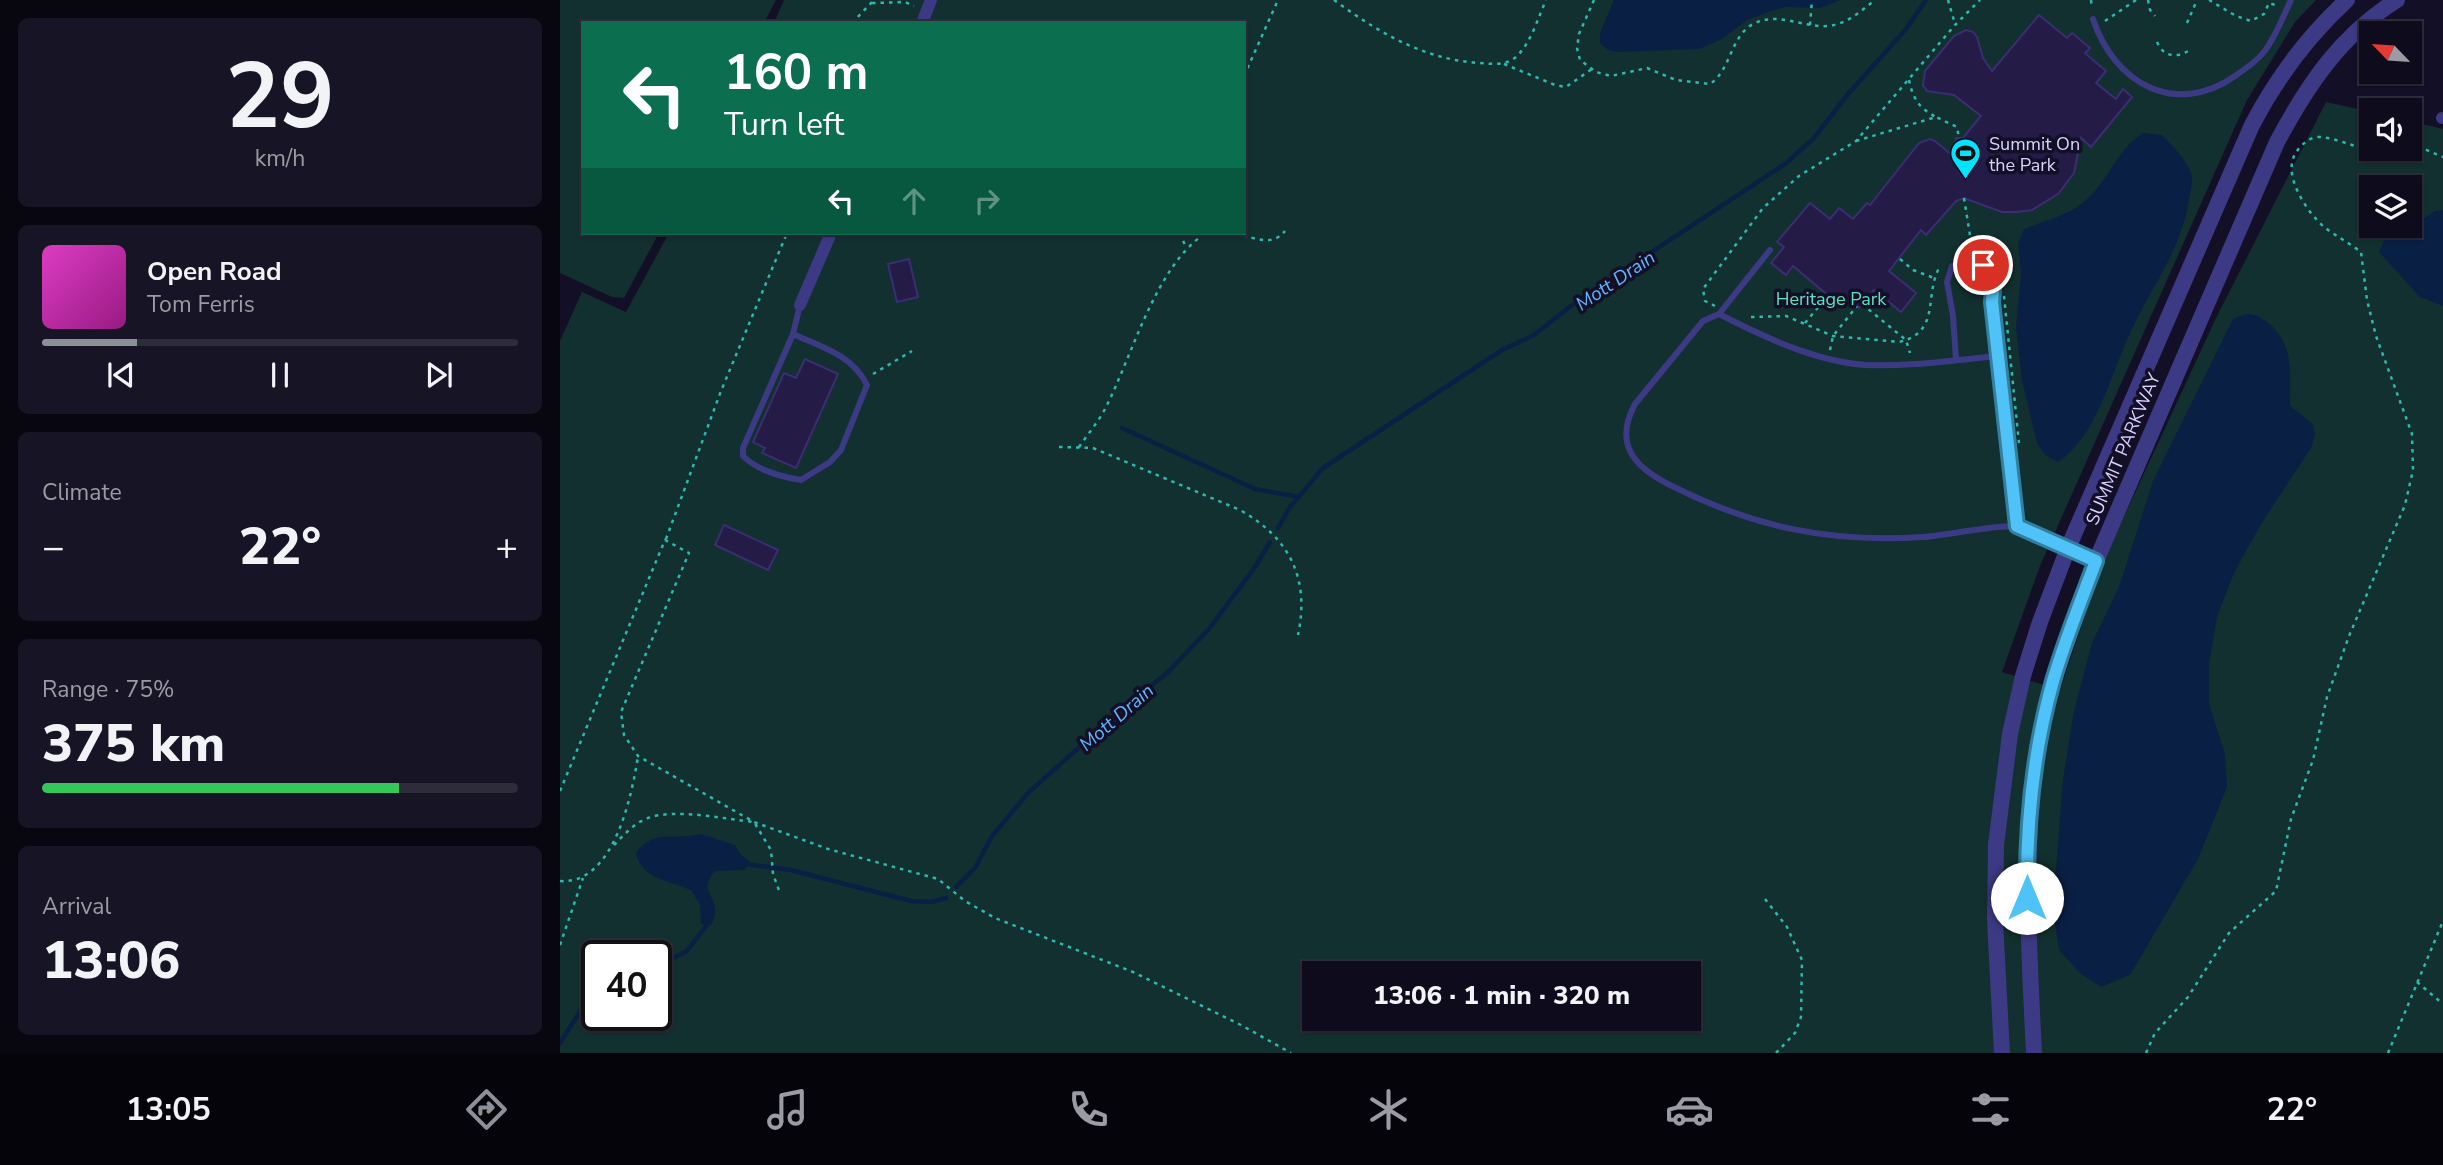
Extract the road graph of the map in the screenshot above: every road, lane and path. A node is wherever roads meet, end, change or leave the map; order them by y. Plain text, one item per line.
1 (1278, 0) edge
2 (1334, 0) edge
3 (1546, 0) edge
4 (1594, 0) edge
5 (1812, 0) edge
6 (1875, 0) edge
7 (1948, 0) edge
8 (1980, 0) edge
9 (2136, 0) edge
10 (2148, 0) edge
11 (2197, 0) edge
12 (2209, 0) edge
13 (2291, 0) edge
14 (2347, 0) edge
15 (2397, 0) edge
16 (873, 1) edge
17 (904, 1) edge
18 (2275, 5) dead end
19 (926, 12) edge
20 (2155, 16) dead end
21 (2093, 19) dead end
22 (854, 21) edge
23 (2187, 23) dead end
24 (1955, 25) junction
25 (1810, 26) junction
26 (2096, 27) junction
27 (2157, 43) dead end
28 (2190, 50) dead end
29 (1504, 64) junction
30 (1592, 69) junction
31 (1246, 72) edge
32 (1909, 78) junction
33 (1936, 117) junction
34 (1959, 138) dead end
35 (1856, 141) junction
36 (2422, 148) edge
37 (2359, 149) edge
38 (2443, 157) edge
39 (1965, 198) dead end
40 (1284, 231) dead end
41 (786, 235) edge
42 (830, 235) edge
43 (1181, 235) edge
44 (1203, 235) edge
45 (1242, 235) edge
46 (1186, 248) junction
47 (1972, 248) junction
48 (1963, 249) dead end
49 (1770, 250) dead end
50 (1980, 251) dead end
51 (1900, 259) dead end
52 (1945, 261) dead end
53 (1934, 278) junction
54 (1933, 284) junction
55 (2003, 285) dead end
56 (1937, 294) dead end
57 (1825, 299) dead end
58 (1862, 304) dead end
59 (800, 305) joint
60 (1857, 306) dead end
61 (1724, 308) junction
62 (1718, 314) junction
63 (1805, 323) junction
64 (793, 334) junction
65 (1833, 336) junction
66 (1906, 340) junction
67 (912, 351) dead end
68 (1921, 352) dead end
69 (1998, 356) junction
70 (1956, 359) junction
71 (864, 378) junction
72 (2019, 445) dead end
73 (1059, 447) dead end
74 (1079, 447) junction
75 (2017, 526) junction
76 (665, 540) junction
77 (2068, 548) junction
78 (2096, 561) junction
79 (1298, 635) dead end
80 (638, 755) junction
81 (560, 791) edge
82 (754, 822) junction
83 (614, 845) junction
84 (583, 878) junction
85 (560, 881) edge
86 (780, 893) dead end
87 (1765, 899) dead end
88 (2443, 921) edge
89 (560, 945) edge
90 (2417, 982) junction
91 (2443, 1004) edge
92 (1291, 1053) edge
93 (1776, 1053) edge
94 (2002, 1053) edge
95 (2034, 1053) edge
96 (2146, 1053) edge
97 (2388, 1053) edge

1 - 31 path
2 - 29 path
3 - 29 path
4 - 30 path
5 - 25 path
6 - 25 path
7 - 24 path
8 - 24 path
9 - 26 path
10 - 20 path
11 - 23 path
12 - 18 path
13 - 26 lane
14 - 77 street, SUMMIT PARKWAY
15 - 78 street, SUMMIT PARKWAY
16 - 17 path
16 - 22 path
17 - 19 path
21 - 26 lane
24 - 32 path
25 - 30 path
27 - 28 path
29 - 30 path
32 - 33 path
32 - 35 path
33 - 34 path
33 - 35 path
35 - 61 path
36 - 38 path
37 - 96 path
39 - 47 path
40 - 45 path
41 - 76 path
42 - 59 street
43 - 46 path
44 - 46 path
46 - 74 path
47 - 48 path
47 - 50 path
49 - 61 lane
51 - 53 path
52 - 53 path
53 - 54 path
54 - 56 path
54 - 66 path
55 - 72 path
57 - 63 path
58 - 66 path
59 - 64 lane
60 - 65 path
61 - 62 lane
61 - 63 path
62 - 70 lane
62 - 75 lane
63 - 65 path
64 - 71 lane
64 - 71 lane
65 - 66 path
66 - 68 path
67 - 71 path
69 - 70 lane
69 - 70 lane
69 - 75 lane
73 - 74 path
74 - 79 path
75 - 77 lane
76 - 80 path
76 - 81 path
77 - 78 lane
77 - 94 street, SUMMIT PARKWAY
78 - 95 street, SUMMIT PARKWAY
80 - 82 path
80 - 83 path
82 - 83 path
82 - 86 path
82 - 92 path
83 - 84 path
84 - 85 path
84 - 89 path
87 - 93 path
88 - 90 path
90 - 91 path
90 - 97 path

